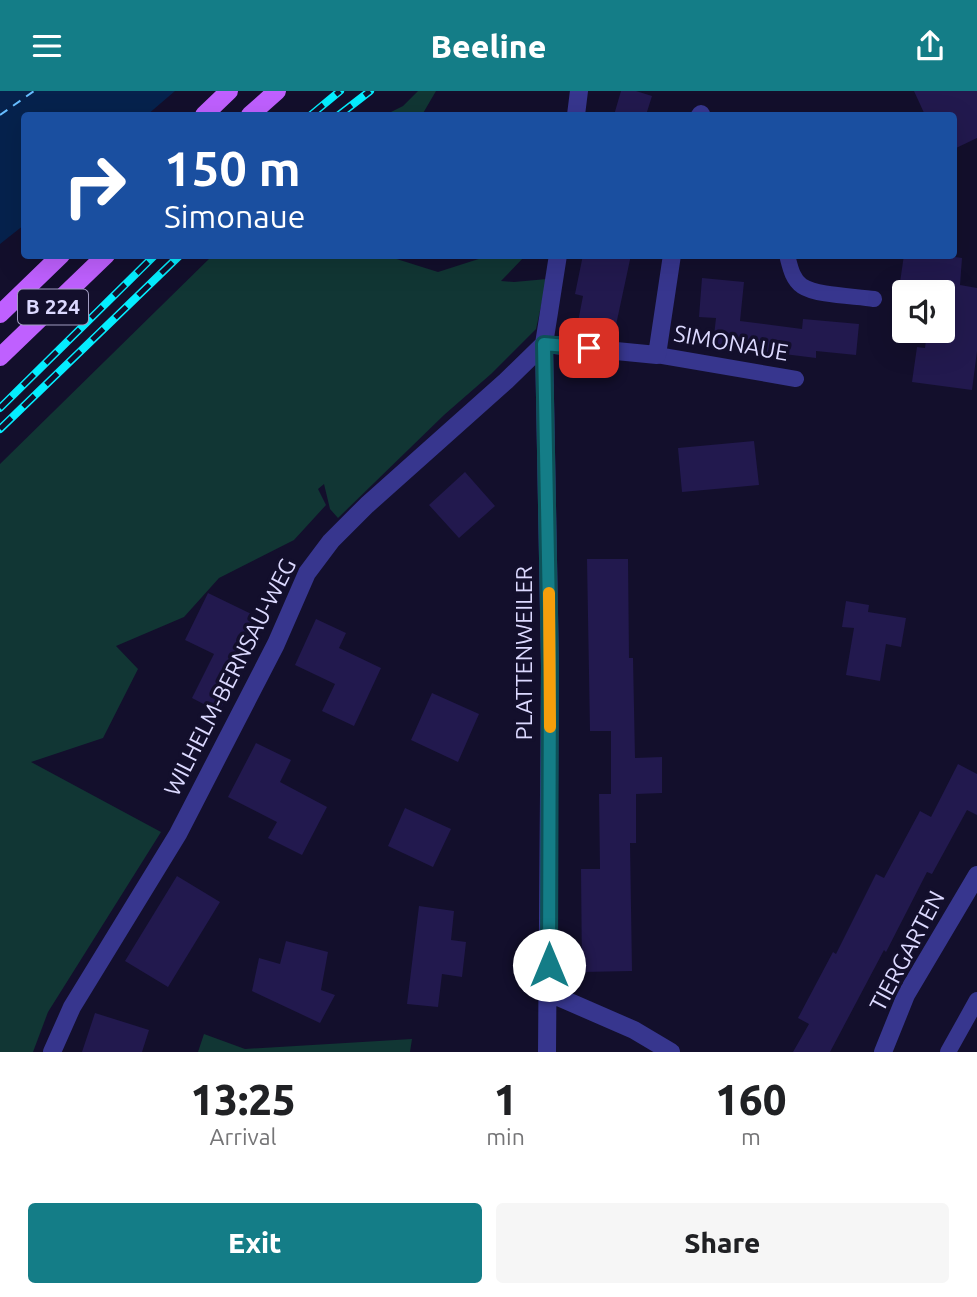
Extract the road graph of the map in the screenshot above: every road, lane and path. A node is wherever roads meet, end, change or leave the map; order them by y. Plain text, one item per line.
1 (229, 91) edge
2 (277, 91) edge
3 (579, 91) edge
4 (207, 112) edge
5 (253, 112) edge
6 (576, 112) edge
7 (57, 259) edge
8 (102, 259) edge
9 (557, 259) edge
10 (670, 259) edge
11 (789, 259) edge
12 (874, 299) dead end
13 (0, 314) edge
14 (544, 344) junction
15 (657, 355) junction
16 (0, 357) edge
17 (796, 379) dead end
18 (977, 875) edge
19 (549, 992) junction
20 (977, 1000) edge
21 (52, 1052) edge
22 (547, 1052) edge
23 (671, 1052) edge
24 (883, 1052) edge
25 (948, 1052) edge

1 - 4 main road
2 - 5 main road
3 - 6 street
7 - 13 main road, B 224
8 - 16 main road, B 224
9 - 14 street, PLATTENWEILER
10 - 15 street, SIMONAUE
11 - 12 lane
14 - 15 street, SIMONAUE
14 - 19 street, PLATTENWEILER
14 - 21 street, WILHELM-BERNSAU-WEG
15 - 17 lane, SIMONAUE
18 - 24 street, TIERGARTEN
19 - 22 street, PLATTENWEILER
19 - 23 street
20 - 25 lane

